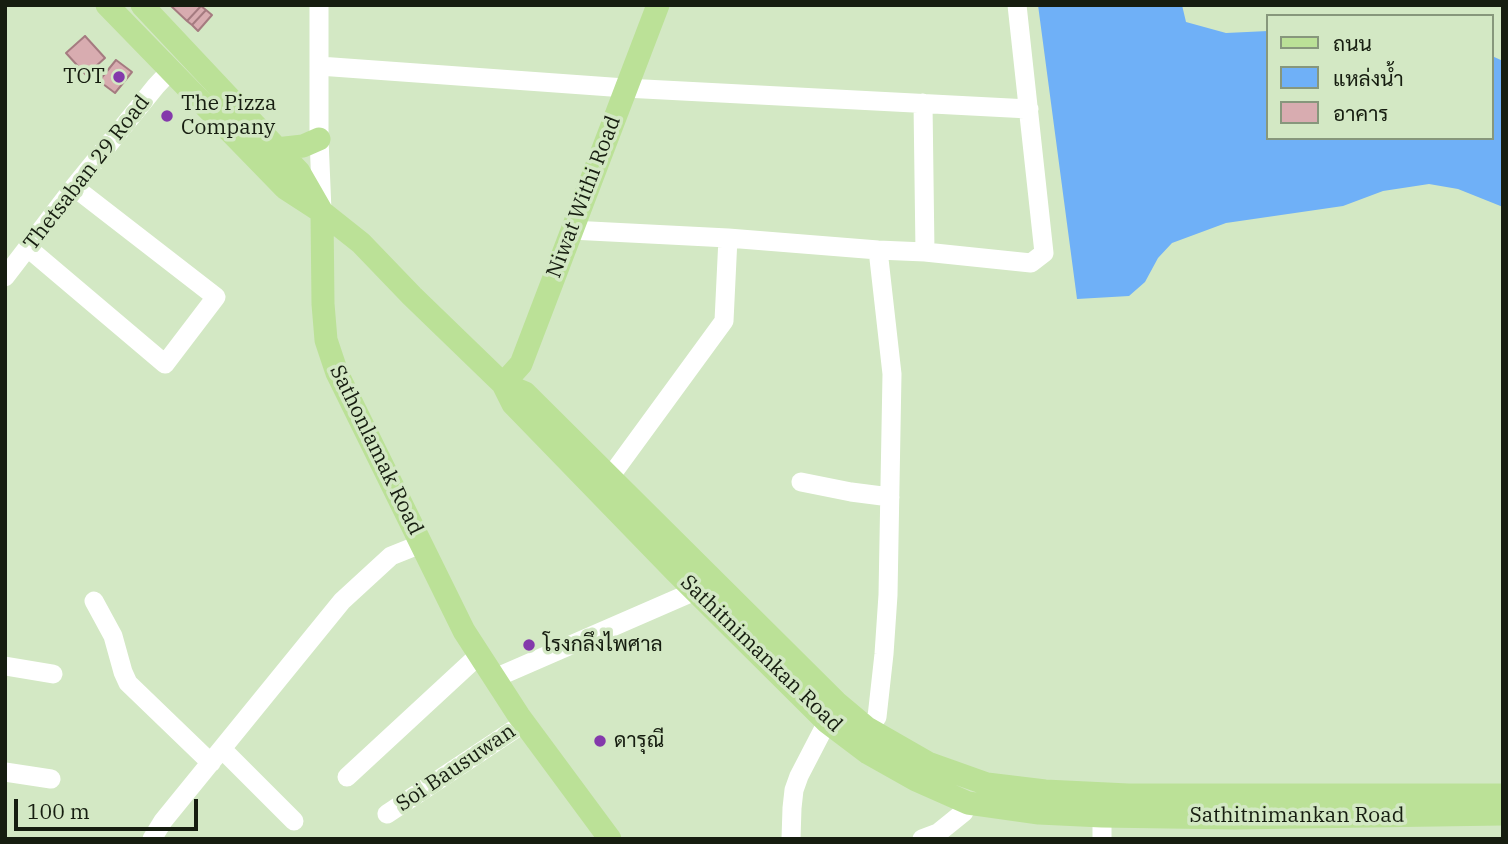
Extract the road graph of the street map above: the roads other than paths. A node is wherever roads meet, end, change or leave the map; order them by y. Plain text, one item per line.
1 (107, 5) edge
2 (142, 5) edge
3 (319, 5) edge
4 (658, 5) edge
5 (1017, 5) edge
6 (188, 53) junction
7 (319, 66) junction
8 (171, 70) junction
9 (625, 88) junction
10 (923, 103) junction
11 (1029, 109) junction
12 (319, 139) junction
13 (276, 149) junction
14 (74, 187) junction
15 (322, 212) junction
16 (570, 230) junction
17 (728, 238) junction
18 (27, 248) junction
19 (878, 250) junction
20 (925, 252) junction
21 (5, 278) edge
22 (503, 384) junction
23 (611, 477) junction
24 (801, 482) dead end
25 (890, 497) junction
26 (421, 544) junction
27 (695, 591) junction
28 (94, 601) dead end
29 (479, 655) junction
30 (5, 666) edge
31 (53, 674) dead end
32 (495, 678) junction
33 (827, 722) junction
34 (524, 723) junction
35 (867, 728) junction
36 (216, 756) junction
37 (5, 772) edge
38 (347, 777) dead end
39 (51, 779) dead end
40 (1503, 795) edge
41 (968, 803) junction
42 (1337, 806) junction
43 (387, 814) dead end
44 (1503, 814) edge
45 (294, 821) dead end
46 (1102, 827) edge
47 (933, 837) edge
48 (152, 839) edge
49 (610, 839) edge
50 (791, 839) edge

1 - 8 main road, Sathitnimankan Road
2 - 6 main road, Sathitnimankan Road
3 - 7 street, Sathonlamak Road
4 - 9 main road, Niwat Withi Road
5 - 11 street
6 - 8 main road
6 - 13 main road, Sathitnimankan Road
7 - 9 street
7 - 12 street, Sathonlamak Road
8 - 14 street, Thetsaban 29 Road
8 - 15 main road, Sathitnimankan Road
9 - 10 street
9 - 16 main road, Niwat Withi Road
10 - 11 street
10 - 20 street
11 - 20 street
12 - 13 main road
12 - 15 street, Sathonlamak Road
13 - 15 main road, Sathitnimankan Road
14 - 18 street, Thetsaban 29 Road
14 - 18 street
15 - 22 main road, Sathitnimankan Road
15 - 26 main road, Sathonlamak Road
16 - 17 street
16 - 22 main road, Niwat Withi Road
17 - 19 street
17 - 23 street
18 - 21 street, Thetsaban 29 Road
19 - 20 street
19 - 25 street
22 - 23 main road, Sathitnimankan Road
22 - 27 main road, Sathitnimankan Road
23 - 35 main road, Sathitnimankan Road
24 - 25 street
25 - 35 street
26 - 29 main road, Sathonlamak Road
26 - 36 street
27 - 32 street
27 - 33 main road, Sathitnimankan Road
28 - 36 street
29 - 32 main road, Sathonlamak Road
29 - 38 street
30 - 31 street
32 - 34 main road, Sathonlamak Road
33 - 41 main road, Sathitnimankan Road
33 - 50 street
34 - 43 street, Soi Bausuwan
34 - 49 main road, Sathonlamak Road
35 - 42 main road, Sathitnimankan Road
36 - 45 street
36 - 48 street
37 - 39 street
40 - 42 main road, Sathitnimankan Road
41 - 46 main road, Sathitnimankan Road
41 - 47 street
42 - 44 main road, Sathitnimankan Road
42 - 46 main road, Sathitnimankan Road

